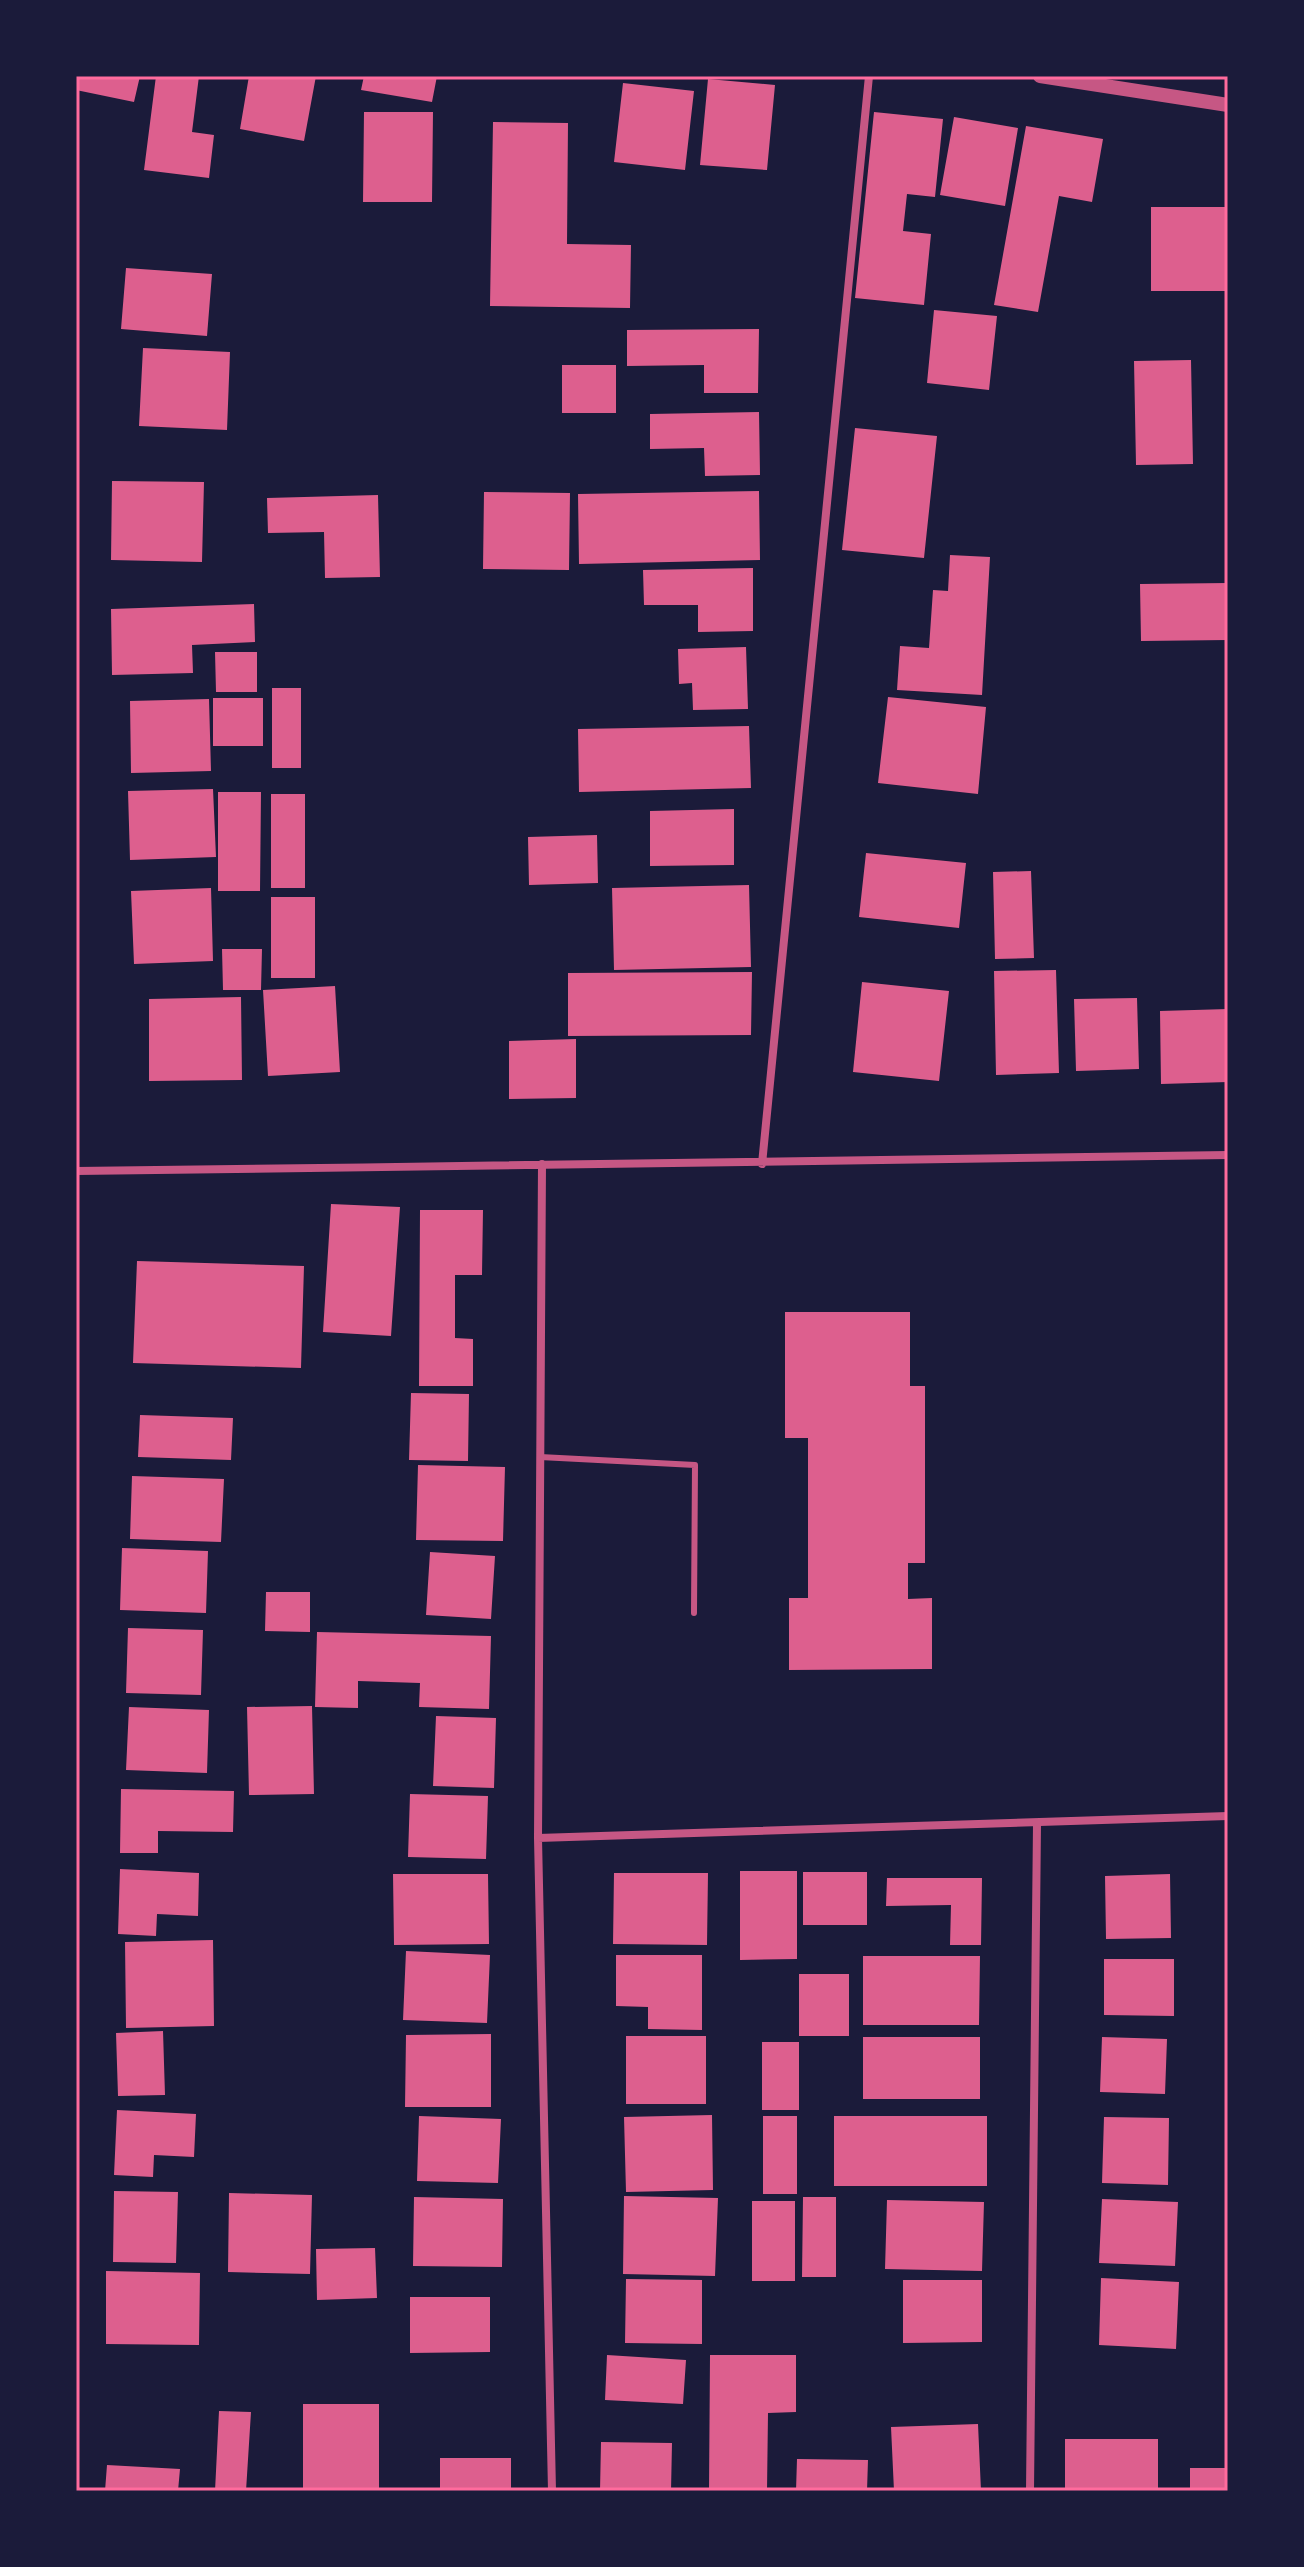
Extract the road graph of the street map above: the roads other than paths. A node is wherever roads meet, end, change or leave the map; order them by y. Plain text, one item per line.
1 (869, 76) edge
2 (1040, 76) edge
3 (1228, 105) edge
4 (1228, 1155) edge
5 (542, 1164) junction
6 (762, 1164) junction
7 (76, 1171) edge
8 (540, 1457) junction
9 (694, 1613) dead end
10 (1228, 1816) edge
11 (1037, 1824) junction
12 (538, 1838) junction
13 (552, 2491) edge
14 (1030, 2491) edge

1 - 6 street
2 - 3 street
4 - 6 street
5 - 6 street
5 - 7 street
5 - 8 street
8 - 9 lane
8 - 12 street
10 - 11 street
11 - 12 street
11 - 14 street
12 - 13 street

